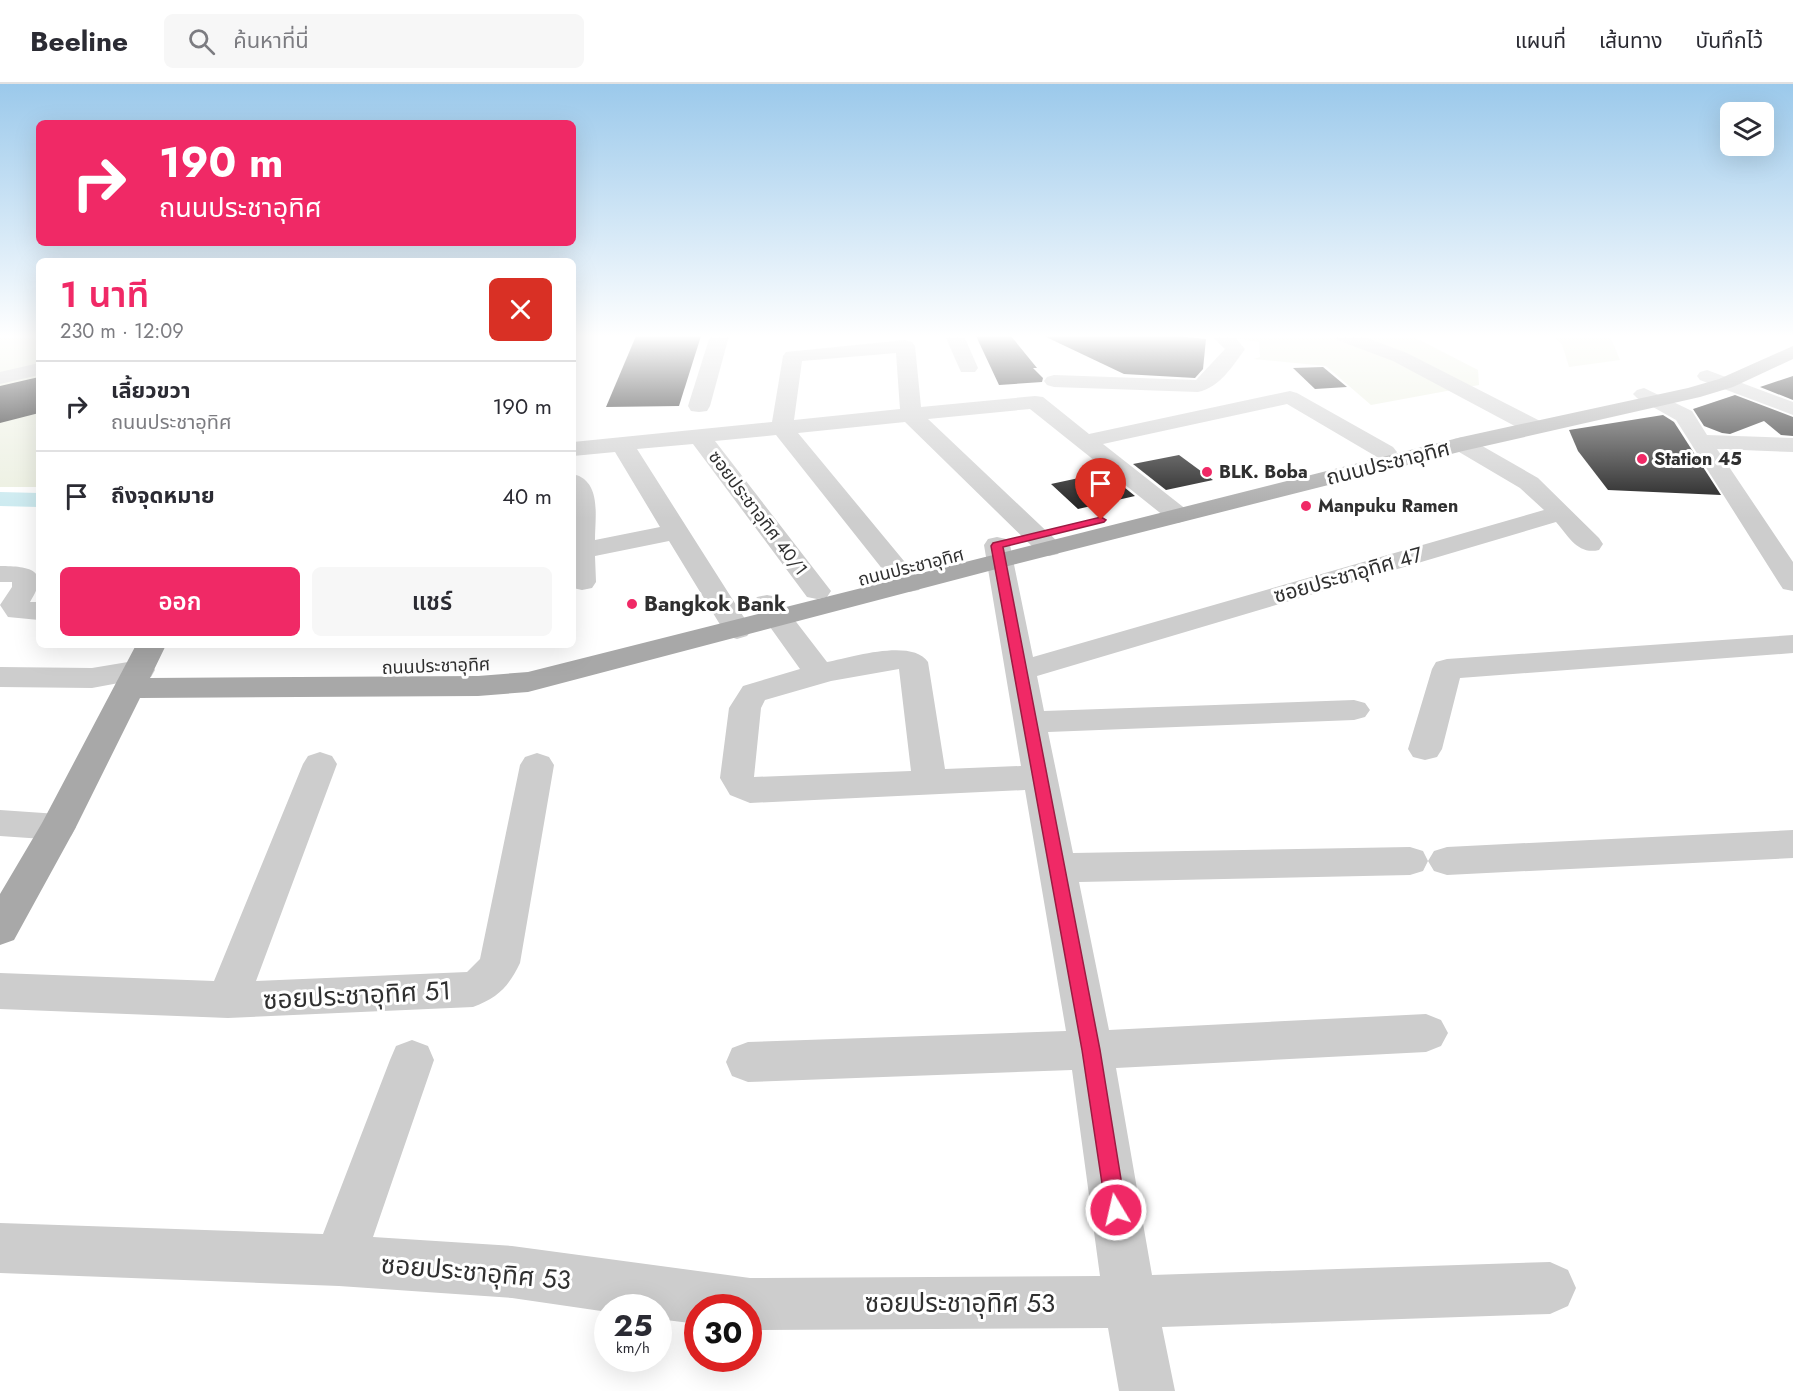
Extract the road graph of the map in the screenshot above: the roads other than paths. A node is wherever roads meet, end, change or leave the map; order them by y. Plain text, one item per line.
1 (702, 397) edge
2 (787, 397) edge
3 (909, 397) edge
4 (1485, 397) edge
5 (1493, 397) edge
6 (1656, 397) edge
7 (1771, 397) edge
8 (1653, 398) junction
9 (699, 406) dead end
10 (1793, 409) edge
11 (911, 415) junction
12 (1536, 421) junction
13 (782, 428) junction
14 (699, 436) junction
15 (1086, 441) junction
16 (1699, 441) junction
17 (622, 444) junction
18 (1462, 444) junction
19 (1793, 445) edge
20 (576, 450) edge
21 (1385, 452) junction
22 (576, 483) edge
23 (1172, 510) junction
24 (1561, 513) junction
25 (674, 532) junction
26 (1043, 542) junction
27 (1590, 544) dead end
28 (1780, 546) edge
29 (581, 551) junction
30 (998, 553) junction
31 (0, 574) edge
32 (904, 578) junction
33 (582, 582) dead end
34 (1793, 583) edge
35 (817, 591) junction
36 (36, 611) edge
37 (773, 611) junction
38 (731, 622) junction
39 (1793, 644) edge
40 (140, 668) edge
41 (1019, 671) junction
42 (820, 674) junction
43 (0, 678) edge
44 (1354, 710) dead end
45 (1029, 722) junction
46 (1425, 749) dead end
47 (320, 764) dead end
48 (537, 765) dead end
49 (1039, 777) junction
50 (930, 784) junction
51 (0, 823) edge
52 (58, 827) junction
53 (1793, 844) edge
54 (1410, 861) dead end
55 (1447, 861) dead end
56 (1056, 868) junction
57 (0, 929) edge
58 (0, 991) edge
59 (228, 1000) junction
60 (1426, 1033) dead end
61 (1091, 1050) junction
62 (412, 1060) dead end
63 (748, 1062) dead end
64 (0, 1248) edge
65 (339, 1260) junction
66 (1550, 1288) dead end
67 (1131, 1302) junction
68 (1147, 1391) edge

1 - 9 street
2 - 13 street
3 - 11 street
4 - 12 street
5 - 12 street
6 - 8 main road, ถนนประชาอุทิศ
7 - 10 street
8 - 12 main road, ถนนประชาอุทิศ
8 - 16 street
11 - 13 street
11 - 15 street
11 - 26 street
12 - 18 main road, ถนนประชาอุทิศ
12 - 21 main road, ถนนประชาอุทิศ
13 - 14 street
13 - 32 street
14 - 17 street
14 - 35 street, ซอยประชาอุทิศ 40/1
15 - 21 street
15 - 23 street
16 - 19 street
16 - 28 street
17 - 20 street
17 - 25 street
18 - 23 main road, ถนนประชาอุทิศ
18 - 24 street
21 - 23 main road, ถนนประชาอุทิศ
22 - 29 street
23 - 26 main road, ถนนประชาอุทิศ
24 - 27 street
24 - 41 street, ซอยประชาอุทิศ 47
25 - 29 street
25 - 38 street
26 - 30 main road, ถนนประชาอุทิศ
28 - 34 street
29 - 33 street
30 - 32 main road, ถนนประชาอุทิศ
30 - 41 street
31 - 36 street
32 - 35 main road, ถนนประชาอุทิศ
32 - 37 main road, ถนนประชาอุทิศ
35 - 37 main road, ถนนประชาอุทิศ
37 - 38 main road, ถนนประชาอุทิศ
37 - 42 street
38 - 40 main road, ถนนประชาอุทิศ
39 - 46 street
40 - 43 street
40 - 52 main road
41 - 45 street
42 - 50 street
42 - 50 street
44 - 45 street
45 - 49 street
47 - 59 street
48 - 59 street, ซอยประชาอุทิศ 51
49 - 50 street
49 - 56 street
51 - 52 street
52 - 57 main road
53 - 55 street
54 - 56 street
56 - 61 street
58 - 59 street, ซอยประชาอุทิศ 51
60 - 61 street
61 - 63 street
61 - 67 street
62 - 65 street
64 - 65 street, ซอยประชาอุทิศ 53
65 - 67 street, ซอยประชาอุทิศ 53
66 - 67 street, ซอยประชาอุทิศ 53
67 - 68 street

